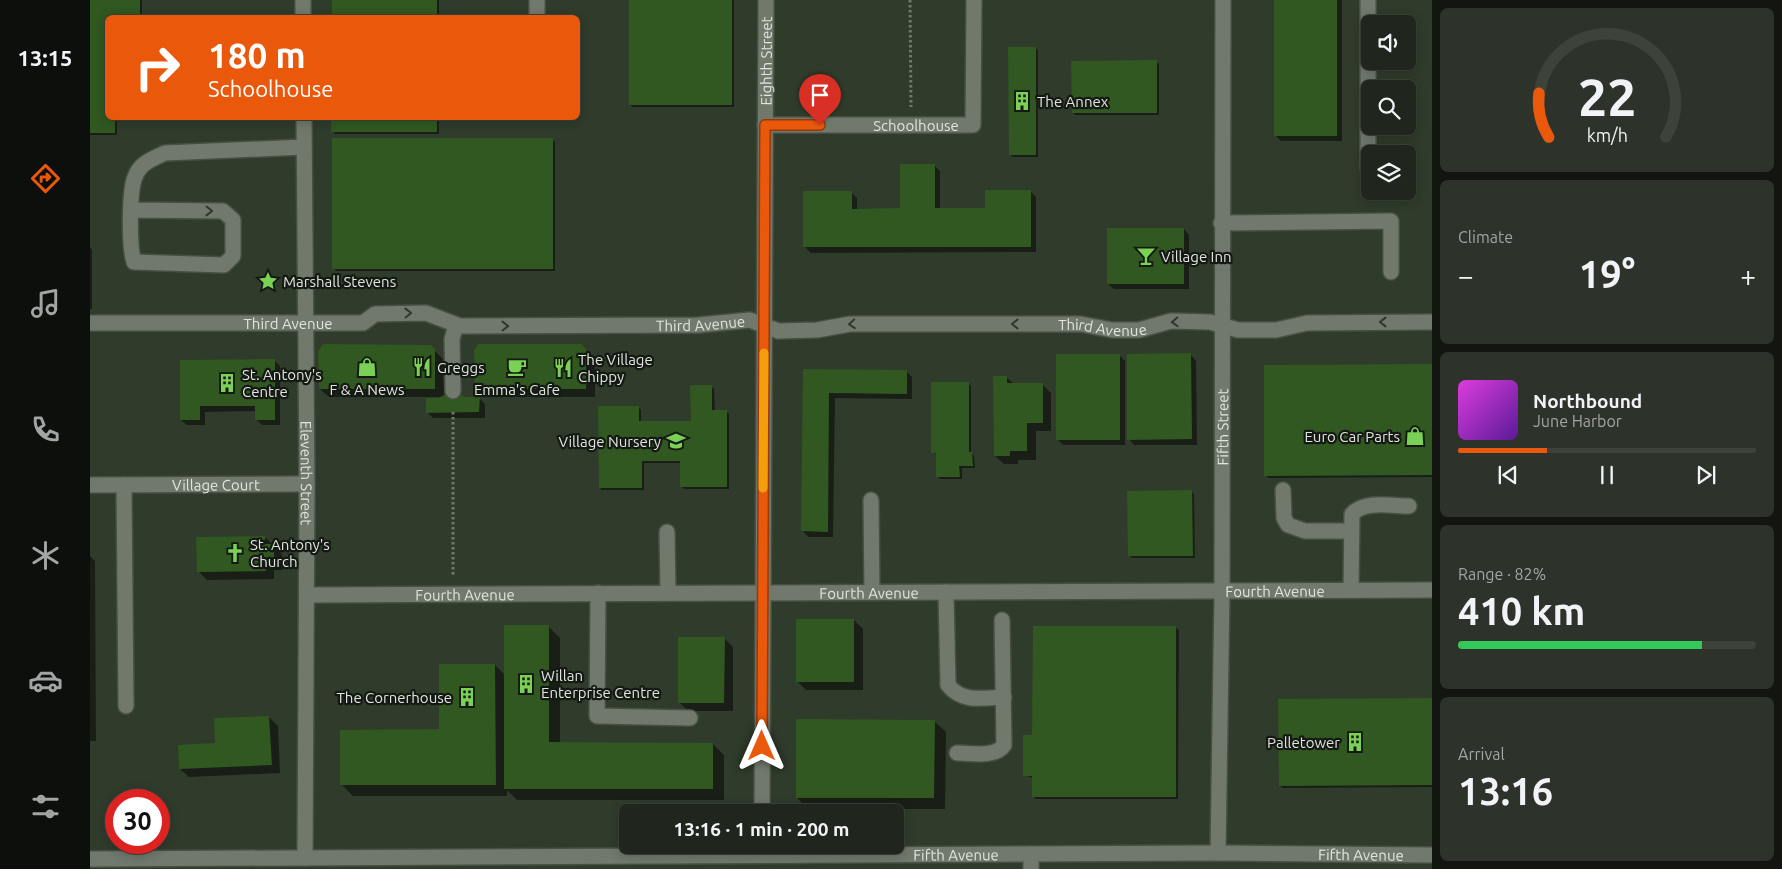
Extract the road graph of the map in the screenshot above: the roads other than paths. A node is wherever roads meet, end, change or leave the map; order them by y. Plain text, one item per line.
1 (303, 0) edge
2 (536, 0) edge
3 (766, 0) edge
4 (974, 0) edge
5 (1223, 0) edge
6 (1368, 0) edge
7 (303, 15) edge
8 (536, 15) edge
9 (304, 120) edge
10 (765, 125) junction
11 (1368, 145) edge
12 (304, 147) junction
13 (131, 210) junction
14 (1221, 223) junction
15 (1391, 272) dead end
16 (1432, 322) edge
17 (90, 323) edge
18 (307, 323) junction
19 (456, 325) junction
20 (764, 326) junction
21 (1224, 326) junction
22 (453, 391) dead end
23 (307, 484) junction
24 (90, 485) edge
25 (124, 485) junction
26 (1283, 490) dead end
27 (871, 500) dead end
28 (1409, 506) dead end
29 (1351, 531) junction
30 (667, 532) dead end
31 (1351, 590) junction
32 (1432, 590) edge
33 (1222, 591) junction
34 (872, 592) junction
35 (946, 592) junction
36 (598, 593) junction
37 (668, 593) junction
38 (763, 593) junction
39 (307, 595) junction
40 (1002, 620) dead end
41 (1004, 697) junction
42 (126, 706) dead end
43 (690, 718) dead end
44 (957, 753) dead end
45 (762, 804) edge
46 (1218, 853) junction
47 (692, 854) edge
48 (860, 854) edge
49 (1432, 855) edge
50 (305, 858) junction
51 (90, 859) edge
52 (1031, 861) edge
53 (1403, 862) edge
54 (534, 863) edge
55 (218, 864) edge

1 - 7 street
2 - 8 street
3 - 10 street, Eighth Street
4 - 10 street, Schoolhouse
5 - 14 street, Fifth Street
6 - 11 street
9 - 12 street, Eleventh Street
10 - 20 street, Eighth Street
12 - 13 street
12 - 18 street, Eleventh Street
13 -> 13 street
14 - 15 street
14 - 21 street, Fifth Street
16 -> 21 street, Third Avenue
17 - 18 street, Third Avenue
18 -> 19 street, Third Avenue
18 - 23 street, Eleventh Street
19 -> 20 street, Third Avenue
19 - 22 street
21 -> 20 street, Third Avenue
20 - 38 street, Eighth Street
21 - 33 street, Fifth Street
23 - 25 street, Village Court
23 - 39 street, Eleventh Street
24 - 25 street, Village Court
25 - 42 street
26 - 29 street
27 - 34 street
28 - 29 street
29 - 31 street
30 - 37 street
31 - 32 street, Fourth Avenue
31 - 33 street, Fourth Avenue
33 - 35 street, Fourth Avenue
33 - 46 street, Fifth Street
34 - 35 street, Fourth Avenue
34 - 38 street, Fourth Avenue
35 - 41 street
36 - 37 street, Fourth Avenue
36 - 39 street, Fourth Avenue
36 - 43 street
37 - 38 street, Fourth Avenue
38 - 45 street, Eighth Street
39 - 50 street, Eleventh Street
40 - 41 street
41 - 44 street
46 - 52 street, Fifth Avenue
46 - 53 street, Fifth Avenue
47 - 54 street, Fifth Avenue
48 - 52 street, Fifth Avenue
49 - 53 street, Fifth Avenue
50 - 54 street, Fifth Avenue
50 - 55 street, Fifth Avenue
51 - 55 street, Fifth Avenue

